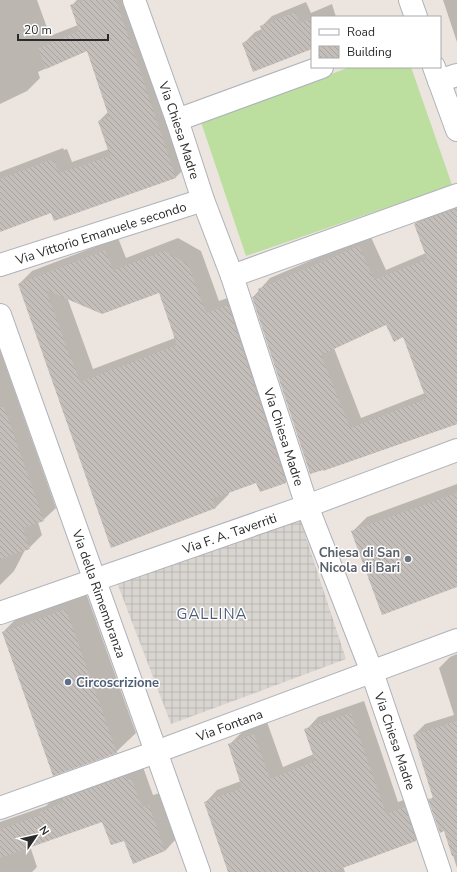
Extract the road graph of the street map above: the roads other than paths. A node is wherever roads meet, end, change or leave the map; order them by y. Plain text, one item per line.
1 (134, 0) edge
2 (410, 0) edge
3 (416, 16) edge
4 (319, 68) edge
5 (443, 74) edge
6 (177, 120) junction
7 (457, 130) edge
8 (457, 195) edge
9 (203, 200) junction
10 (0, 265) edge
11 (232, 276) junction
12 (0, 315) edge
13 (457, 450) edge
14 (307, 506) junction
15 (95, 580) junction
16 (0, 612) edge
17 (457, 640) edge
18 (372, 672) junction
19 (156, 752) junction
20 (0, 808) edge
21 (199, 872) edge
22 (440, 872) edge

1 - 6 street, Via Chiesa Madre
2 - 3 street
4 - 6 street
5 - 7 street
6 - 9 street, Via Chiesa Madre
8 - 11 street
9 - 10 street, Via Vittorio Emanuele secondo
9 - 11 street, Via Chiesa Madre
11 - 14 street, Via Chiesa Madre
12 - 15 street, Via della Rimembranza
13 - 14 street, Via F. A. Taverriti
14 - 15 street, Via F. A. Taverriti
14 - 18 street, Via Chiesa Madre
15 - 16 street, Via F. A. Taverriti
15 - 19 street, Via della Rimembranza
17 - 18 street, Via Fontana
18 - 19 street, Via Fontana
18 - 22 street, Via Chiesa Madre
19 - 20 street, Via Fontana
19 - 21 street, Via della Rimembranza

